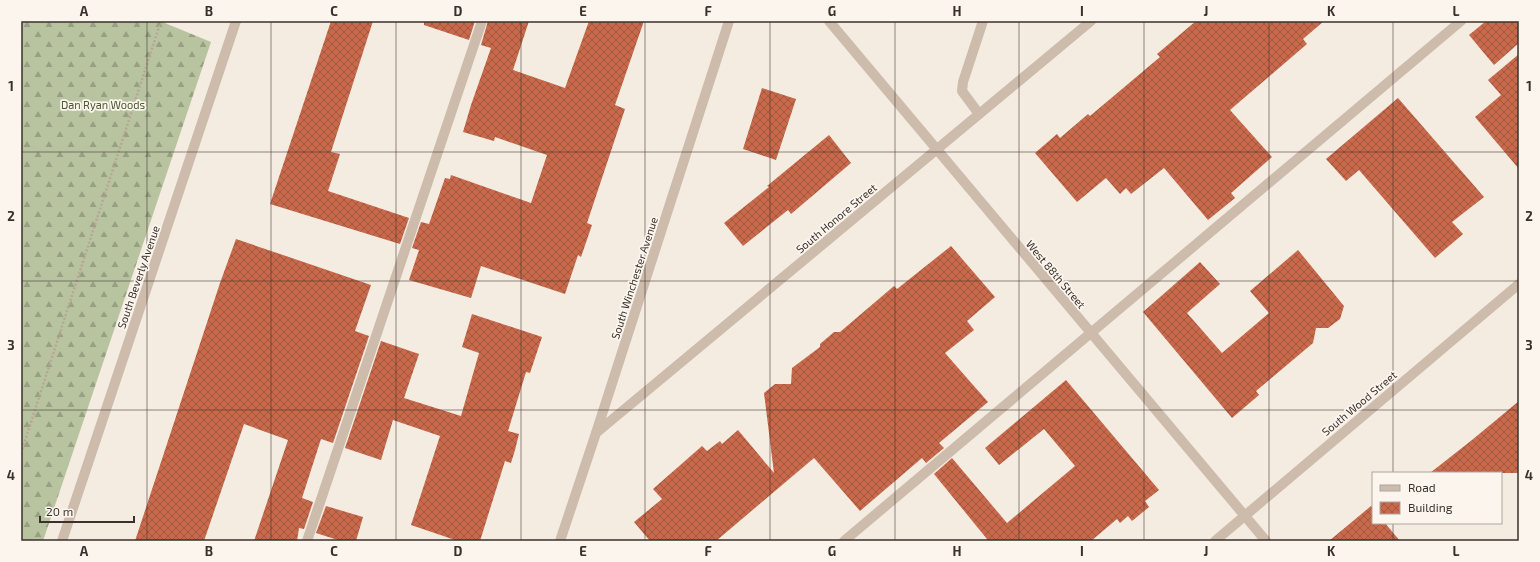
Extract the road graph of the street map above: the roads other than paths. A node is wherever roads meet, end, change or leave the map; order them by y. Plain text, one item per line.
1 (236, 21) edge
2 (482, 21) edge
3 (729, 21) edge
4 (829, 21) edge
5 (983, 21) edge
6 (1091, 21) edge
7 (1461, 21) edge
8 (979, 114) junction
9 (936, 150) junction
10 (1519, 284) edge
11 (1091, 333) junction
12 (596, 433) junction
13 (1245, 516) junction
14 (62, 541) edge
15 (307, 541) edge
16 (560, 541) edge
17 (844, 541) edge
18 (1215, 541) edge
19 (1266, 541) edge

1 - 14 street, South Beverly Avenue
2 - 15 street
3 - 12 street, South Winchester Avenue
4 - 9 street, West 88th Street
5 - 8 street
6 - 8 street, South Honore Street
7 - 11 street
8 - 9 street, South Honore Street
9 - 11 street, West 88th Street
9 - 12 street, South Honore Street
10 - 13 street, South Wood Street
11 - 13 street, West 88th Street
11 - 17 street
12 - 16 street, South Winchester Avenue
13 - 18 street, South Wood Street
13 - 19 street, West 88th Street

